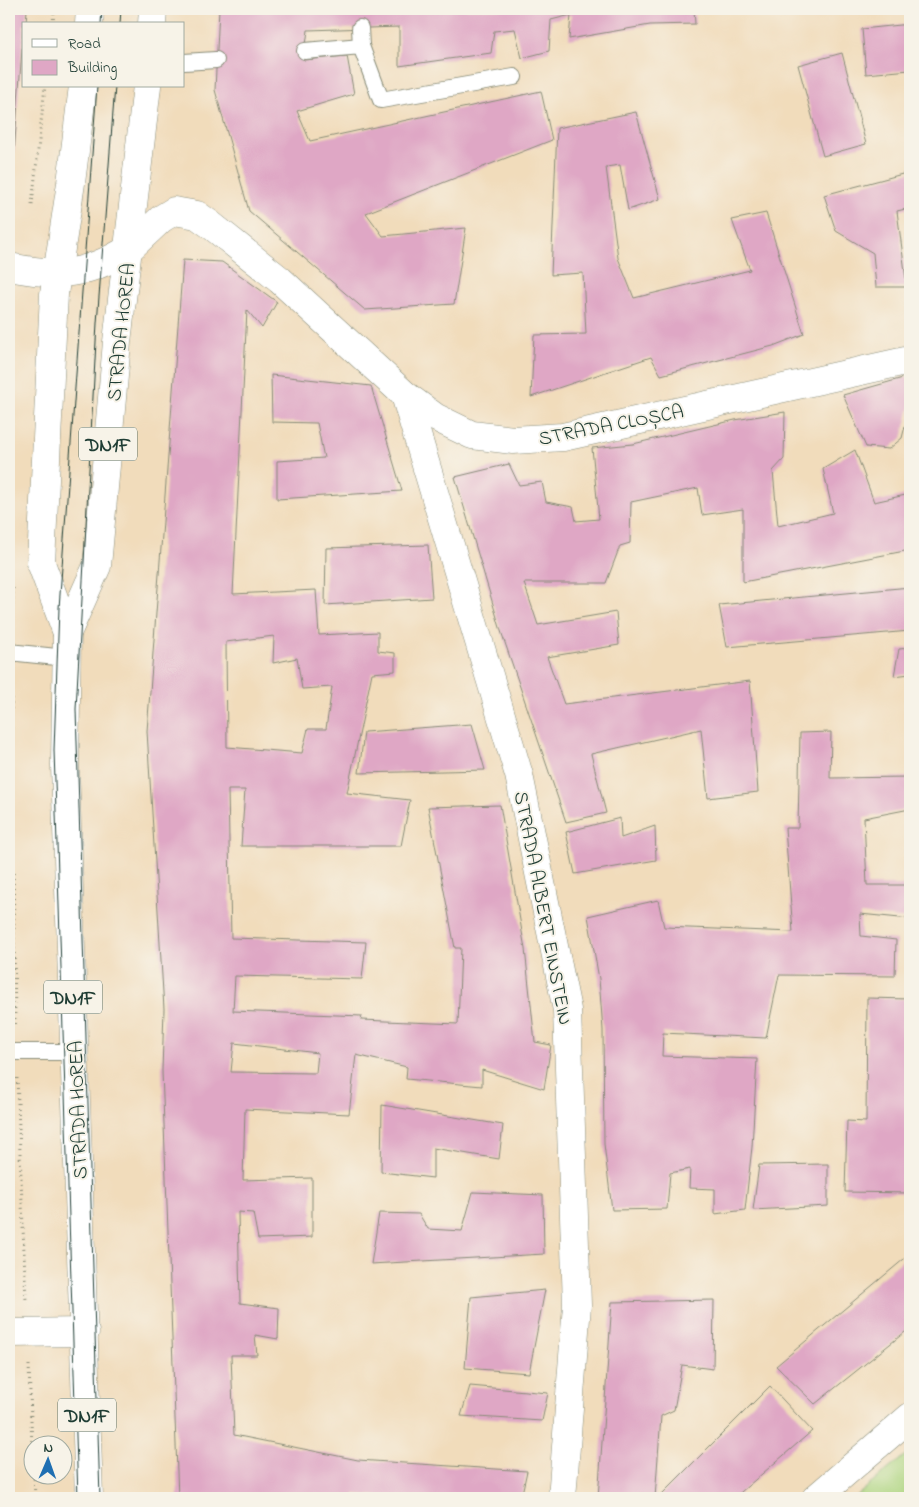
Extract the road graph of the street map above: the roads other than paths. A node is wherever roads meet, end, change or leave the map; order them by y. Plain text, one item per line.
1 (90, 9) edge
2 (152, 9) edge
3 (89, 22) edge
4 (152, 22) edge
5 (360, 28) dead end
6 (361, 46) junction
7 (305, 51) dead end
8 (216, 60) dead end
9 (185, 62) edge
10 (514, 77) dead end
11 (83, 88) edge
12 (147, 88) edge
13 (129, 249) junction
14 (9, 267) edge
15 (57, 273) junction
16 (910, 360) edge
17 (405, 395) junction
18 (67, 645) junction
19 (10, 652) edge
20 (12, 1052) edge
21 (75, 1052) junction
22 (85, 1332) junction
23 (18, 1333) edge
24 (910, 1417) edge
25 (89, 1498) edge
26 (562, 1498) edge
27 (816, 1498) edge

1 - 3 street
2 - 4 street
5 - 6 lane
6 - 7 lane
6 - 10 lane
8 - 9 lane
11 - 15 street, STRADA HOREA / DN1F
12 - 13 street, STRADA HOREA / DN1F
13 - 15 street
13 - 17 street, STRADA CLOȘCA
13 - 18 street, STRADA HOREA / DN1F
14 - 15 street
15 - 18 street, STRADA HOREA / DN1F
16 - 17 street, STRADA CLOȘCA
17 - 26 street, STRADA ALBERT EINSTEIN
18 - 19 lane
18 - 21 street, STRADA HOREA / DN1F
20 - 21 lane
21 - 22 street, STRADA HOREA / DN1F
22 - 23 street
22 - 25 street, STRADA HOREA / DN1F
24 - 27 street

